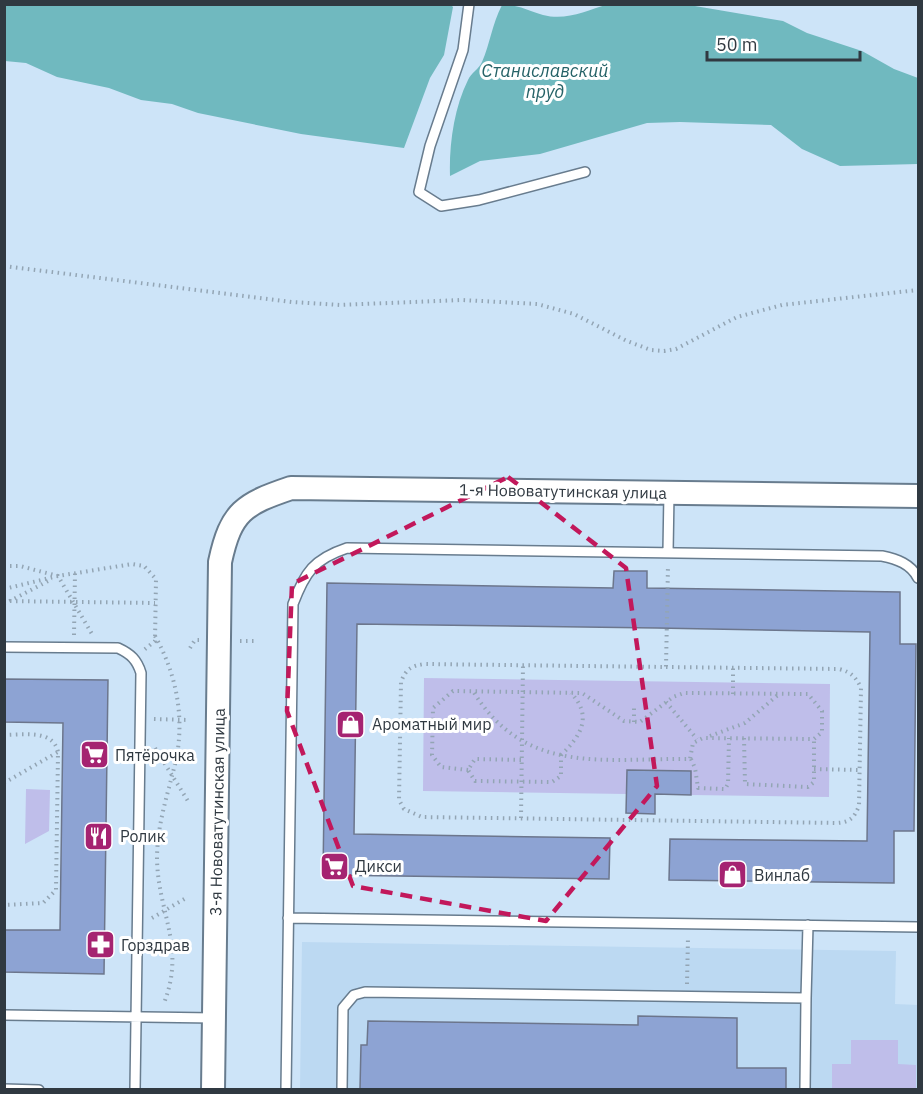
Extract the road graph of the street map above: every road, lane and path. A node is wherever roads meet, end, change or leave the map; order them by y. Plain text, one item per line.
1 (470, 4) edge
2 (585, 172) dead end
3 (4, 266) edge
4 (918, 290) edge
5 (669, 493) junction
6 (918, 496) edge
7 (226, 535) joint
8 (668, 552) junction
9 (4, 566) edge
10 (75, 573) junction
11 (58, 576) junction
12 (918, 578) edge
13 (4, 589) edge
14 (6, 602) edge
15 (74, 603) junction
16 (155, 603) junction
17 (155, 636) junction
18 (4, 647) edge
19 (74, 648) junction
20 (101, 648) junction
21 (134, 658) junction
22 (523, 665) junction
23 (666, 667) junction
24 (733, 668) junction
25 (473, 691) junction
26 (523, 692) junction
27 (570, 692) junction
28 (733, 694) junction
29 (779, 694) junction
30 (666, 702) junction
31 (634, 705) dead end
32 (179, 720) junction
33 (189, 720) dead end
34 (141, 722) junction
35 (634, 722) junction
36 (4, 735) edge
37 (703, 738) junction
38 (729, 738) junction
39 (744, 738) junction
40 (697, 739) junction
41 (814, 739) junction
42 (522, 742) junction
43 (58, 752) junction
44 (561, 755) junction
45 (690, 759) junction
46 (521, 760) junction
47 (468, 770) junction
48 (814, 770) junction
49 (860, 770) junction
50 (172, 776) junction
51 (521, 782) junction
52 (4, 783) edge
53 (188, 801) dead end
54 (521, 818) junction
55 (186, 898) dead end
56 (4, 904) edge
57 (165, 910) junction
58 (288, 918) junction
59 (688, 924) junction
60 (808, 925) junction
61 (138, 926) junction
62 (918, 927) edge
63 (138, 946) junction
64 (173, 947) junction
65 (186, 947) dead end
66 (687, 996) junction
67 (806, 998) junction
68 (4, 1015) edge
69 (137, 1017) junction
70 (158, 1017) junction
71 (214, 1018) junction
72 (4, 1089) edge
73 (39, 1089) edge
74 (135, 1089) edge
75 (213, 1089) edge
76 (286, 1089) edge
77 (342, 1089) edge
78 (805, 1089) edge

1 - 2 lane
3 - 4 path
5 - 6 street, 1-я Нововатутинская улица
5 - 7 street, 1-я Нововатутинская улица
5 - 8 lane
7 - 71 street, 3-я Нововатутинская улица
8 - 12 lane
8 - 23 path
8 - 58 lane
9 - 11 path
10 - 11 path
10 - 15 path
10 - 16 path
11 - 13 path
11 - 14 path
11 - 15 path
14 - 15 path
15 - 16 path
15 - 19 path
15 - 20 path
16 - 17 path
17 - 21 path
17 - 32 path
18 - 19 lane
19 - 20 lane
20 - 21 lane
21 - 34 lane
22 - 23 path
22 - 26 path
22 - 54 path
23 - 24 path
24 - 28 path
24 - 49 path
25 - 26 path
25 - 42 path
25 - 47 path
26 - 27 path
26 - 42 path
27 - 35 path
27 - 44 path
28 - 29 path
28 - 30 path
29 - 37 path
29 - 41 path
30 - 35 path
30 - 40 path
31 - 35 path
32 - 33 path
32 - 34 path
32 - 50 path
34 - 50 path
34 - 61 lane
36 - 43 path
37 - 38 path
37 - 40 path
38 - 39 path
38 - 45 path
39 - 41 path
39 - 48 path
40 - 45 path
41 - 48 path
42 - 44 path
42 - 46 path
43 - 52 path
43 - 56 path
44 - 45 path
44 - 51 path
46 - 47 path
46 - 51 path
47 - 51 path
48 - 49 path
49 - 54 path
50 - 53 path
50 - 57 path
51 - 54 path
55 - 57 path
57 - 61 path
57 - 64 path
58 - 59 lane
58 - 76 lane
59 - 60 lane
59 - 66 path
60 - 62 lane
60 - 67 lane
61 - 63 lane
63 - 64 path
63 - 69 lane
64 - 65 path
64 - 70 path
66 - 67 lane
66 - 77 lane
67 - 78 lane
68 - 69 lane
69 - 70 lane
69 - 74 lane
70 - 71 lane
71 - 75 street, 3-я Нововатутинская улица
72 - 73 lane

